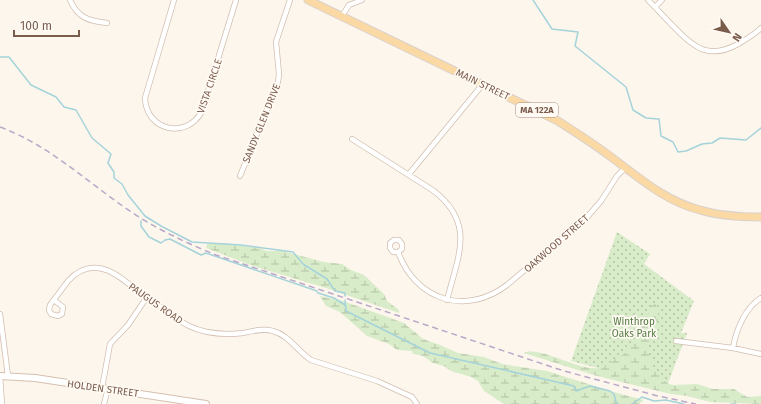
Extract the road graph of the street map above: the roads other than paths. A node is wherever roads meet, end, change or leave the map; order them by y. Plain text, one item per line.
1 (70, 0) edge
2 (174, 0) edge
3 (236, 0) edge
4 (290, 0) edge
5 (308, 0) edge
6 (362, 0) edge
7 (648, 0) edge
8 (662, 0) edge
9 (655, 7) junction
10 (342, 16) junction
11 (107, 23) dead end
12 (761, 28) edge
13 (483, 84) junction
14 (352, 139) dead end
15 (625, 168) junction
16 (408, 174) junction
17 (240, 176) dead end
18 (761, 217) edge
19 (398, 252) dead end
20 (147, 297) junction
21 (761, 298) edge
22 (54, 300) dead end
23 (447, 300) junction
24 (0, 314) edge
25 (1, 325) edge
26 (676, 341) dead end
27 (733, 348) junction
28 (761, 354) edge
29 (0, 376) edge
30 (8, 376) junction
31 (105, 388) junction
32 (2, 404) edge
33 (104, 404) edge
34 (206, 404) edge
35 (417, 404) edge

1 - 11 street
2 - 3 street, VISTA CIRCLE
4 - 17 street, SANDY GLEN DRIVE
5 - 10 main road, MAIN STREET / MA 122A
6 - 10 street
7 - 9 street
8 - 9 street
9 - 12 street
10 - 13 main road, MAIN STREET / MA 122A
13 - 15 main road, MAIN STREET / MA 122A
13 - 16 street
14 - 16 street
15 - 18 main road, MAIN STREET / MA 122A
15 - 23 street, OAKWOOD STREET
16 - 23 street
19 - 23 street
20 - 22 street, PAUGUS ROAD
20 - 31 street
20 - 35 street, PAUGUS ROAD
21 - 27 street
24 - 25 street
25 - 30 street
26 - 27 street
27 - 28 street
29 - 30 main road, HOLDEN STREET
29 - 32 street
30 - 31 main road, HOLDEN STREET
31 - 33 street
31 - 34 main road, HOLDEN STREET

